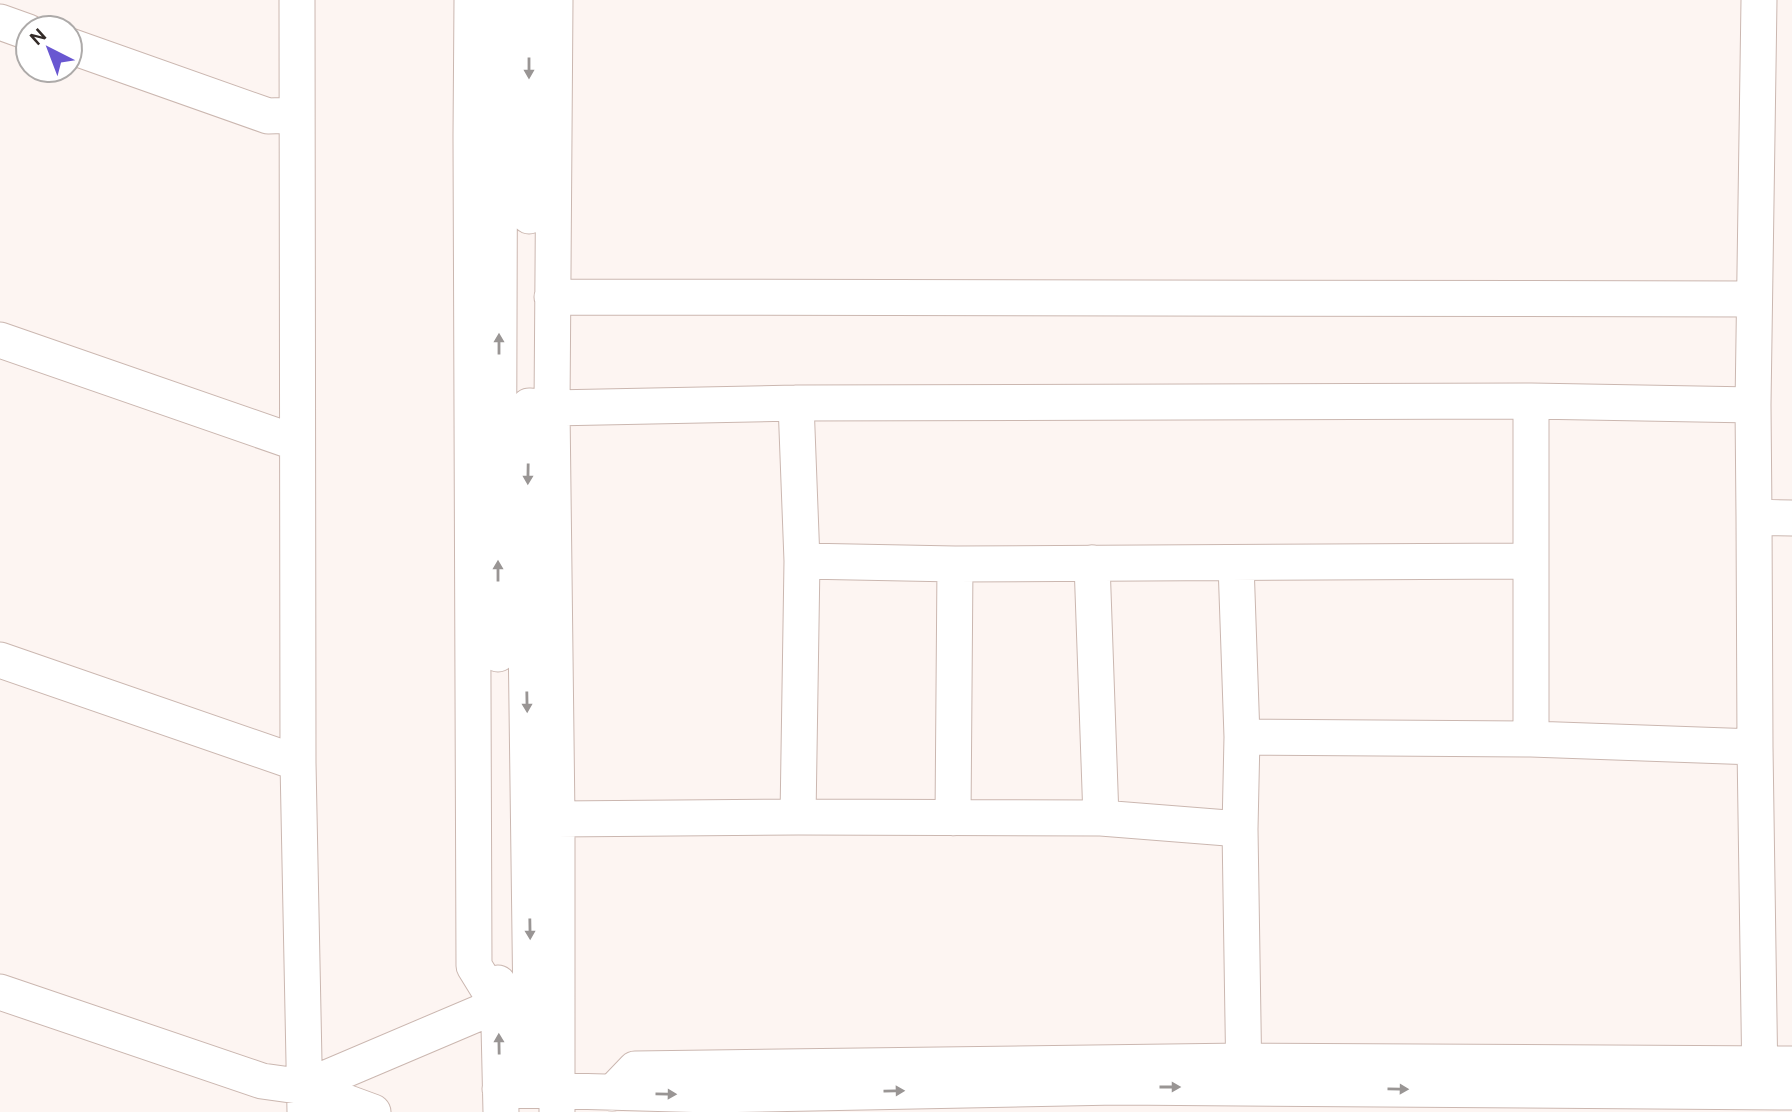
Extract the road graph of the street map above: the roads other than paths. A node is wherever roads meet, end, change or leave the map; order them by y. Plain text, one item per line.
1 (297, 0) edge
2 (472, 0) edge
3 (500, 0) edge
4 (529, 0) edge
5 (555, 0) edge
6 (1759, 0) edge
7 (84, 51) edge
8 (297, 115) junction
9 (485, 134) junction
10 (552, 297) junction
11 (1754, 299) junction
12 (0, 340) edge
13 (1531, 401) junction
14 (796, 402) junction
15 (1753, 405) junction
16 (540, 407) junction
17 (297, 443) junction
18 (1755, 517) junction
19 (1792, 518) edge
20 (802, 561) junction
21 (1531, 561) junction
22 (1092, 563) junction
23 (955, 564) junction
24 (1236, 564) junction
25 (512, 630) junction
26 (0, 660) edge
27 (1242, 737) junction
28 (1531, 739) junction
29 (1755, 747) junction
30 (298, 763) junction
31 (798, 817) junction
32 (953, 818) junction
33 (1101, 818) junction
34 (557, 819) junction
35 (1240, 829) junction
36 (0, 992) edge
37 (498, 1005) junction
38 (1243, 1074) junction
39 (1776, 1078) edge
40 (612, 1093) junction
41 (305, 1100) edge
42 (1116, 1100) edge
43 (530, 1101) edge
44 (373, 1112) edge

1 - 8 street
2 - 9 street
3 - 9 street
4 -> 16 street
5 - 10 street
6 - 11 street
7 - 8 street
8 - 17 street
25 -> 9 street
9 - 37 street
10 - 11 street
10 - 16 street
11 - 15 street
12 - 17 street
13 - 14 street
13 - 15 street
13 - 21 street
14 - 16 street
14 - 20 street
15 - 18 street
16 -> 25 street
16 - 34 street
17 - 30 street
18 - 19 street
18 - 29 street
20 - 23 street
20 - 31 street
21 - 24 street
21 - 28 street
22 - 23 street
22 - 24 street
22 - 33 street
23 - 32 street
24 - 27 street
25 - 37 street
25 -> 43 street
26 - 30 street
27 - 28 street
27 - 35 street
28 - 29 street
29 - 39 street
30 - 41 street
31 - 32 street
31 - 34 street
32 - 33 street
33 - 35 street
34 - 43 street
35 - 38 street
36 - 41 street
37 - 41 street
43 -> 37 street
38 - 39 street
38 - 40 street
42 -> 38 street
40 -> 42 street
40 - 43 street
41 - 44 street

